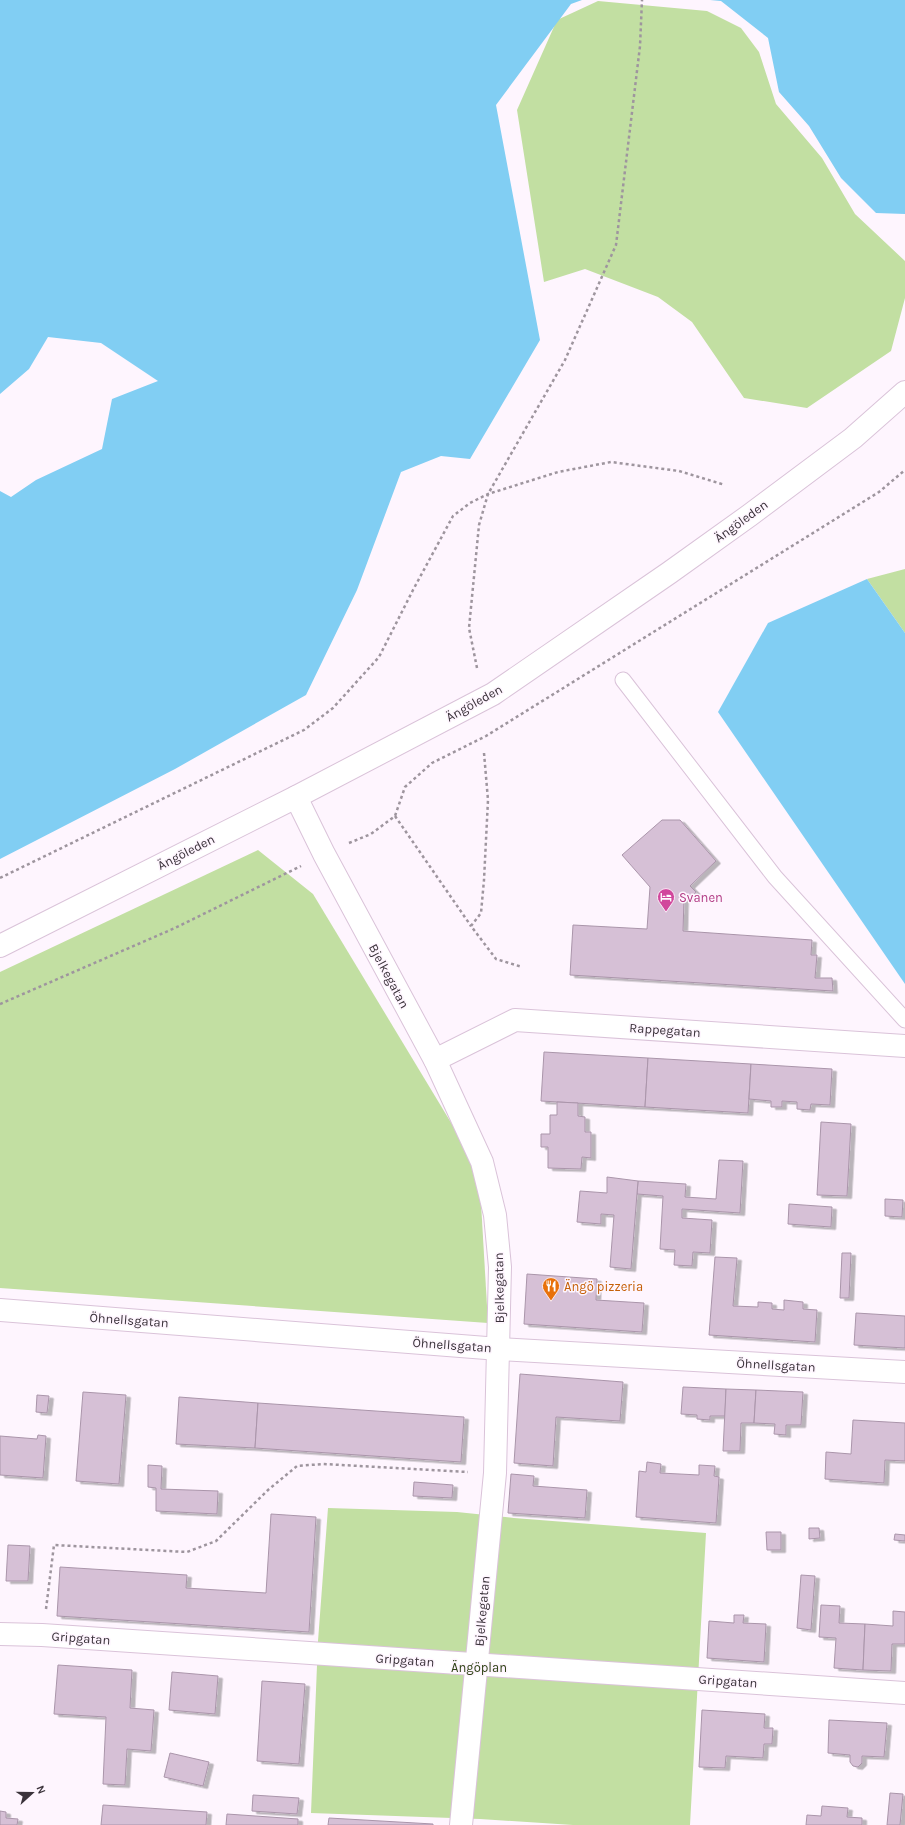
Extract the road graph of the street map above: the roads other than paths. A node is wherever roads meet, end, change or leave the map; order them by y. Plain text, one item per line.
1 (905, 392) edge
2 (623, 680) dead end
3 (296, 796) junction
4 (0, 946) edge
5 (905, 1020) edge
6 (905, 1046) edge
7 (435, 1060) junction
8 (0, 1310) edge
9 (499, 1349) junction
10 (905, 1372) edge
11 (0, 1634) edge
12 (476, 1665) junction
13 (905, 1693) edge
14 (461, 1825) edge

1 - 3 street, Ängöleden
2 - 5 lane
3 - 4 street, Ängöleden
3 - 7 street, Bjelkegatan
6 - 7 street, Rappegatan
7 - 9 street, Bjelkegatan
8 - 9 street, Öhnellsgatan
9 - 10 street, Öhnellsgatan
9 - 12 street, Bjelkegatan
11 - 12 street, Gripgatan
12 - 13 street, Gripgatan
12 - 14 street, Bjelkegatan

